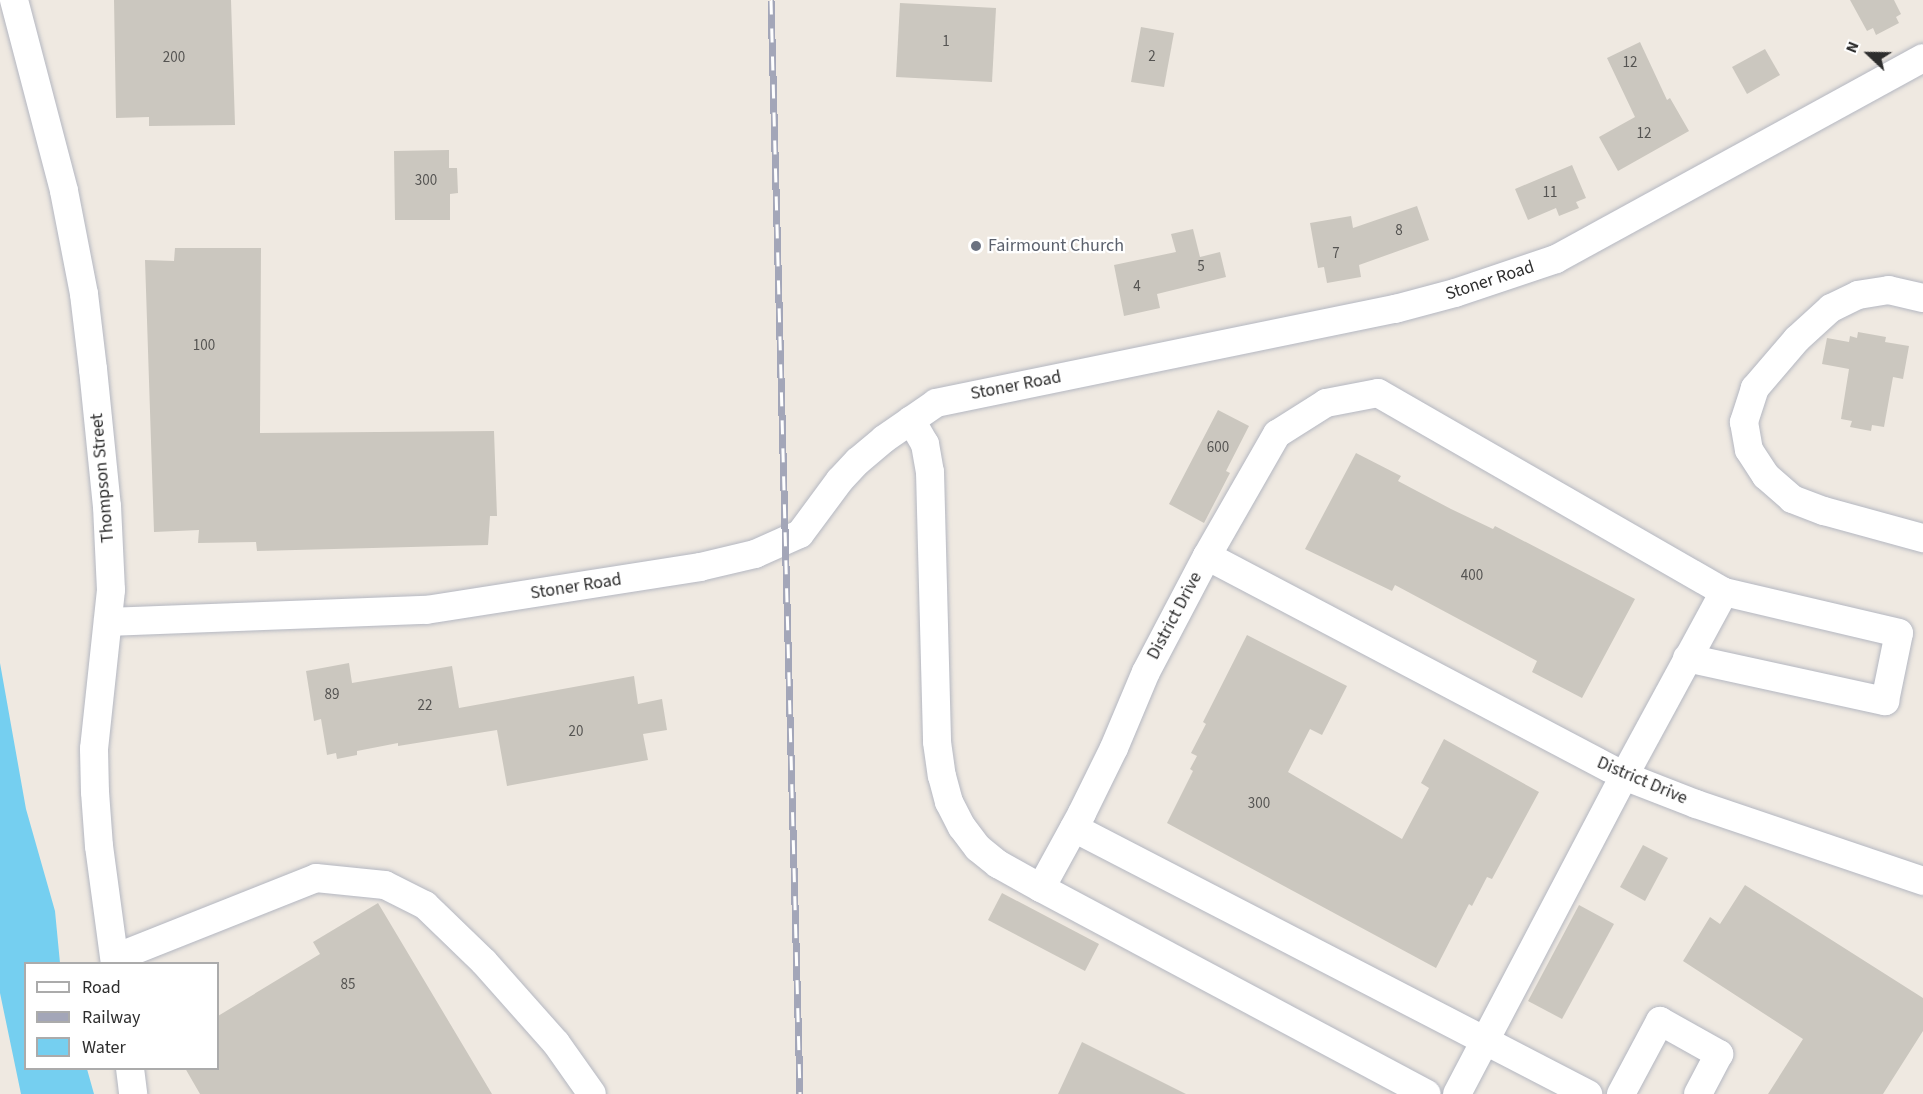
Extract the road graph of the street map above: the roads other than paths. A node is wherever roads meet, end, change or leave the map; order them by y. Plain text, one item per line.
1 (14, 0) edge
2 (1923, 58) edge
3 (1923, 298) edge
4 (911, 420) junction
5 (1923, 538) edge
6 (1207, 556) junction
7 (1724, 592) junction
8 (108, 622) junction
9 (1688, 658) junction
10 (1624, 776) junction
11 (1074, 828) junction
12 (1923, 881) edge
13 (1041, 888) junction
14 (115, 961) edge
15 (1484, 1042) junction
16 (130, 1070) edge
17 (133, 1094) edge
18 (592, 1094) edge
19 (1426, 1094) edge
20 (1457, 1094) edge
21 (1588, 1094) edge
22 (1621, 1094) edge
23 (1698, 1094) edge

1 - 8 street, Thompson Street
2 - 4 street, Stoner Road
3 - 5 street
4 - 8 street, Stoner Road
4 - 13 street
6 - 7 street
6 - 10 street, District Drive
6 - 11 street, District Drive
7 - 9 street
7 - 9 street
8 - 14 street, Thompson Street
9 - 10 street
10 - 12 street, District Drive
10 - 15 street
11 - 13 street, District Drive
11 - 15 street
13 - 19 street
14 - 18 street
15 - 20 street
15 - 21 street
16 - 17 street
22 - 23 street

